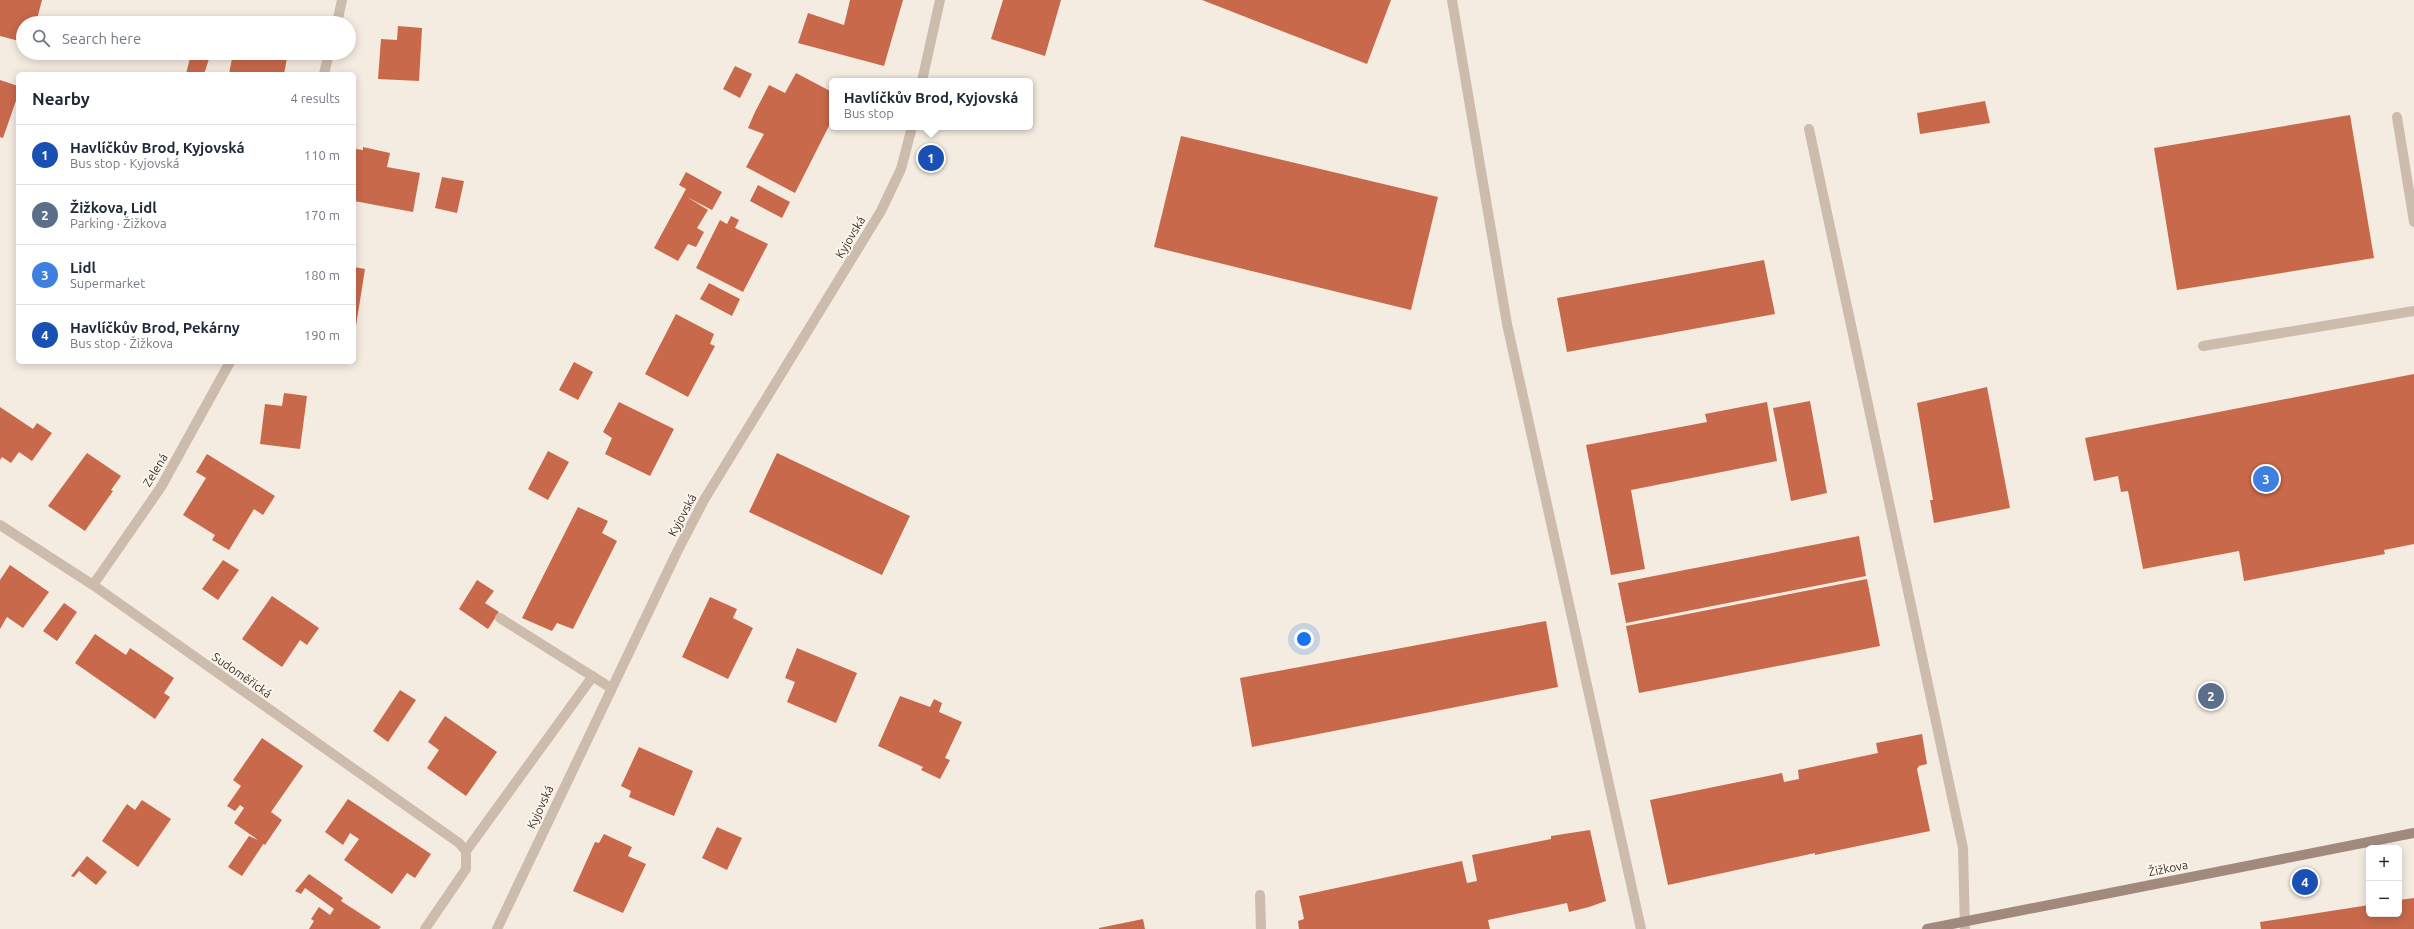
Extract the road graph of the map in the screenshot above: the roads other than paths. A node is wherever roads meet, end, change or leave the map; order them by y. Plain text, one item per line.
1 (342, 0) edge
2 (940, 0) edge
3 (1452, 0) edge
4 (339, 16) edge
5 (327, 60) edge
6 (324, 72) edge
7 (923, 78) edge
8 (2397, 117) dead end
9 (1809, 129) dead end
10 (911, 130) edge
11 (2414, 222) edge
12 (2414, 311) edge
13 (2203, 346) dead end
14 (229, 364) edge
15 (0, 525) edge
16 (93, 585) junction
17 (500, 618) dead end
18 (593, 676) junction
19 (611, 688) junction
20 (2414, 833) edge
21 (466, 850) junction
22 (1260, 895) dead end
23 (1966, 925) edge
24 (425, 929) edge
25 (497, 929) edge
26 (1261, 929) edge
27 (1641, 929) edge
28 (1927, 929) edge

1 - 4 street
2 - 7 street
3 - 27 street
5 - 6 street
8 - 11 street
9 - 23 street
10 - 19 street, Kyjovská
12 - 13 street
14 - 16 street, Zelená
15 - 16 street, Sudoměřická
16 - 21 street, Sudoměřická
17 - 18 street
18 - 19 street
18 - 21 street
19 - 25 street, Kyjovská
20 - 23 main road, Žižkova
21 - 24 street
22 - 26 street
23 - 28 main road, Žižkova

